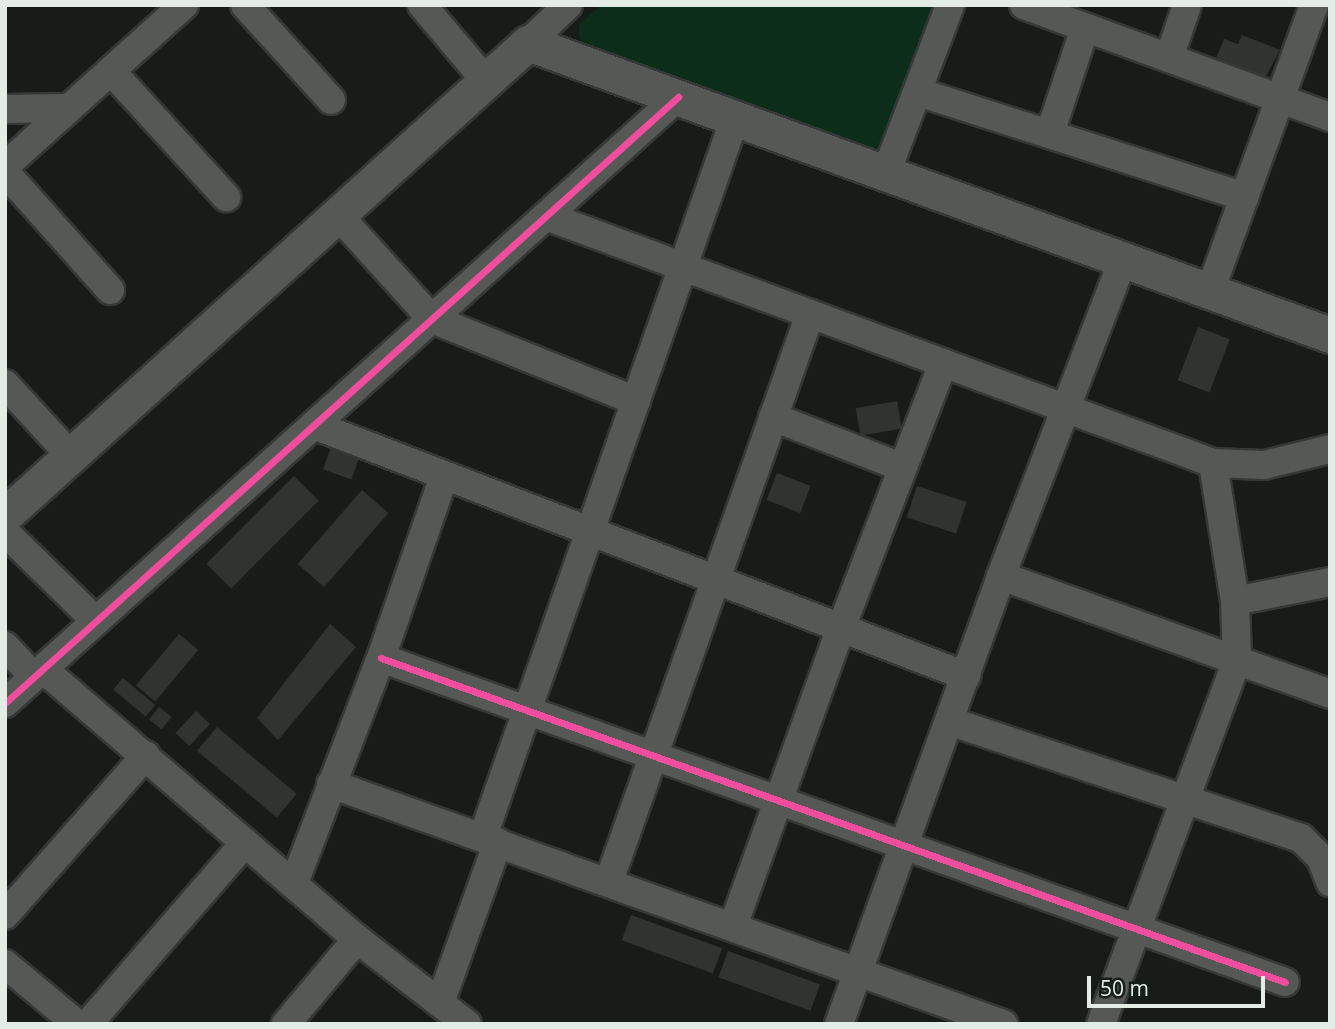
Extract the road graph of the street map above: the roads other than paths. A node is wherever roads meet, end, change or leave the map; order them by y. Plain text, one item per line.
1 (184, 5) edge
2 (245, 5) edge
3 (422, 5) edge
4 (568, 5) edge
5 (950, 5) edge
6 (1187, 5) edge
7 (1314, 5) edge
8 (1040, 8) edge
9 (1085, 28) junction
10 (528, 43) junction
11 (1170, 58) junction
12 (111, 71) junction
13 (486, 80) junction
14 (918, 92) junction
15 (678, 97) junction
16 (1280, 99) junction
17 (331, 100) dead end
18 (69, 108) junction
19 (5, 109) edge
20 (1330, 117) edge
21 (735, 118) junction
22 (1049, 134) junction
23 (5, 166) edge
24 (5, 172) edge
25 (886, 173) junction
26 (226, 197) dead end
27 (1245, 197) junction
28 (338, 215) junction
29 (546, 216) junction
30 (1123, 260) junction
31 (683, 267) junction
32 (110, 290) dead end
33 (1210, 291) junction
34 (810, 314) junction
35 (432, 319) junction
36 (1330, 335) edge
37 (943, 363) junction
38 (5, 384) edge
39 (636, 401) junction
40 (1066, 408) junction
41 (774, 417) junction
42 (314, 425) junction
43 (1330, 449) edge
44 (71, 456) junction
45 (1213, 463) junction
46 (901, 467) junction
47 (444, 476) junction
48 (5, 515) edge
49 (5, 532) edge
50 (591, 532) junction
51 (1001, 576) junction
52 (716, 580) junction
53 (1330, 582) edge
54 (1235, 601) junction
55 (96, 621) junction
56 (841, 628) junction
57 (5, 646) edge
58 (381, 658) junction
59 (1237, 660) junction
60 (39, 673) junction
61 (966, 676) junction
62 (1330, 694) edge
63 (5, 703) edge
64 (527, 713) junction
65 (949, 721) junction
66 (146, 755) junction
67 (653, 756) junction
68 (331, 783) junction
69 (779, 798) junction
70 (1185, 798) junction
71 (490, 839) junction
72 (245, 842) junction
73 (901, 845) junction
74 (609, 881) junction
75 (1330, 882) edge
76 (294, 883) junction
77 (5, 915) edge
78 (733, 926) junction
79 (1137, 929) junction
80 (357, 939) junction
81 (5, 964) edge
82 (856, 974) junction
83 (1285, 982) dead end
84 (457, 1018) edge
85 (77, 1024) edge
86 (88, 1024) edge
87 (286, 1024) edge
88 (839, 1024) edge
89 (1003, 1024) edge
90 (1101, 1024) edge

1 - 12 street
2 - 17 street
3 - 13 street
4 - 10 street
5 - 14 street
6 - 11 street
7 - 16 street
8 - 9 street
9 - 11 street
9 - 22 street
10 - 13 street
10 - 15 street
11 - 16 street
12 - 18 street
12 - 26 street
13 - 28 street
14 - 22 street
14 - 25 street
15 - 21 street
15 - 29 street
16 - 20 street
16 - 27 street
18 - 19 street
18 - 23 street
21 - 25 street
21 - 31 street
22 - 27 street
24 - 32 street
25 - 30 street
27 - 33 street
28 - 35 street
28 - 44 street
29 - 31 street
29 - 35 street
30 - 33 street
30 - 40 street
31 - 34 street
31 - 39 street
33 - 36 street
34 - 37 street
34 - 41 street
35 - 39 street
35 - 42 street
37 - 40 street
37 - 46 street
38 - 44 street
39 - 50 street
40 - 45 street
40 - 51 street
41 - 46 street
41 - 52 street
42 - 47 street
42 - 55 street
43 - 45 street
44 - 48 street
45 - 54 street
46 - 56 street
47 - 50 street
47 - 58 street
49 - 55 street
50 - 52 street
50 - 64 street
51 - 59 street
51 - 61 street
52 - 56 street
52 - 67 street
53 - 54 street
54 - 59 street
55 - 60 street
56 - 61 street
56 - 69 street
57 - 60 street
58 - 64 street
58 - 68 street
59 - 62 street
59 - 70 street
60 - 63 street
60 - 66 street
61 - 65 street
64 - 67 street
64 - 71 street
65 - 70 street
65 - 73 street
66 - 72 street
66 - 77 street
67 - 69 street
67 - 74 street
68 - 71 street
68 - 76 street
69 - 73 street
69 - 78 street
70 - 75 street
70 - 79 street
71 - 74 street
71 - 84 street
72 - 76 street
72 - 86 street
73 - 79 street
73 - 82 street
74 - 78 street
76 - 80 street
78 - 82 street
79 - 83 street
79 - 90 street
80 - 84 street
80 - 87 street
81 - 85 street
82 - 88 street
82 - 89 street

